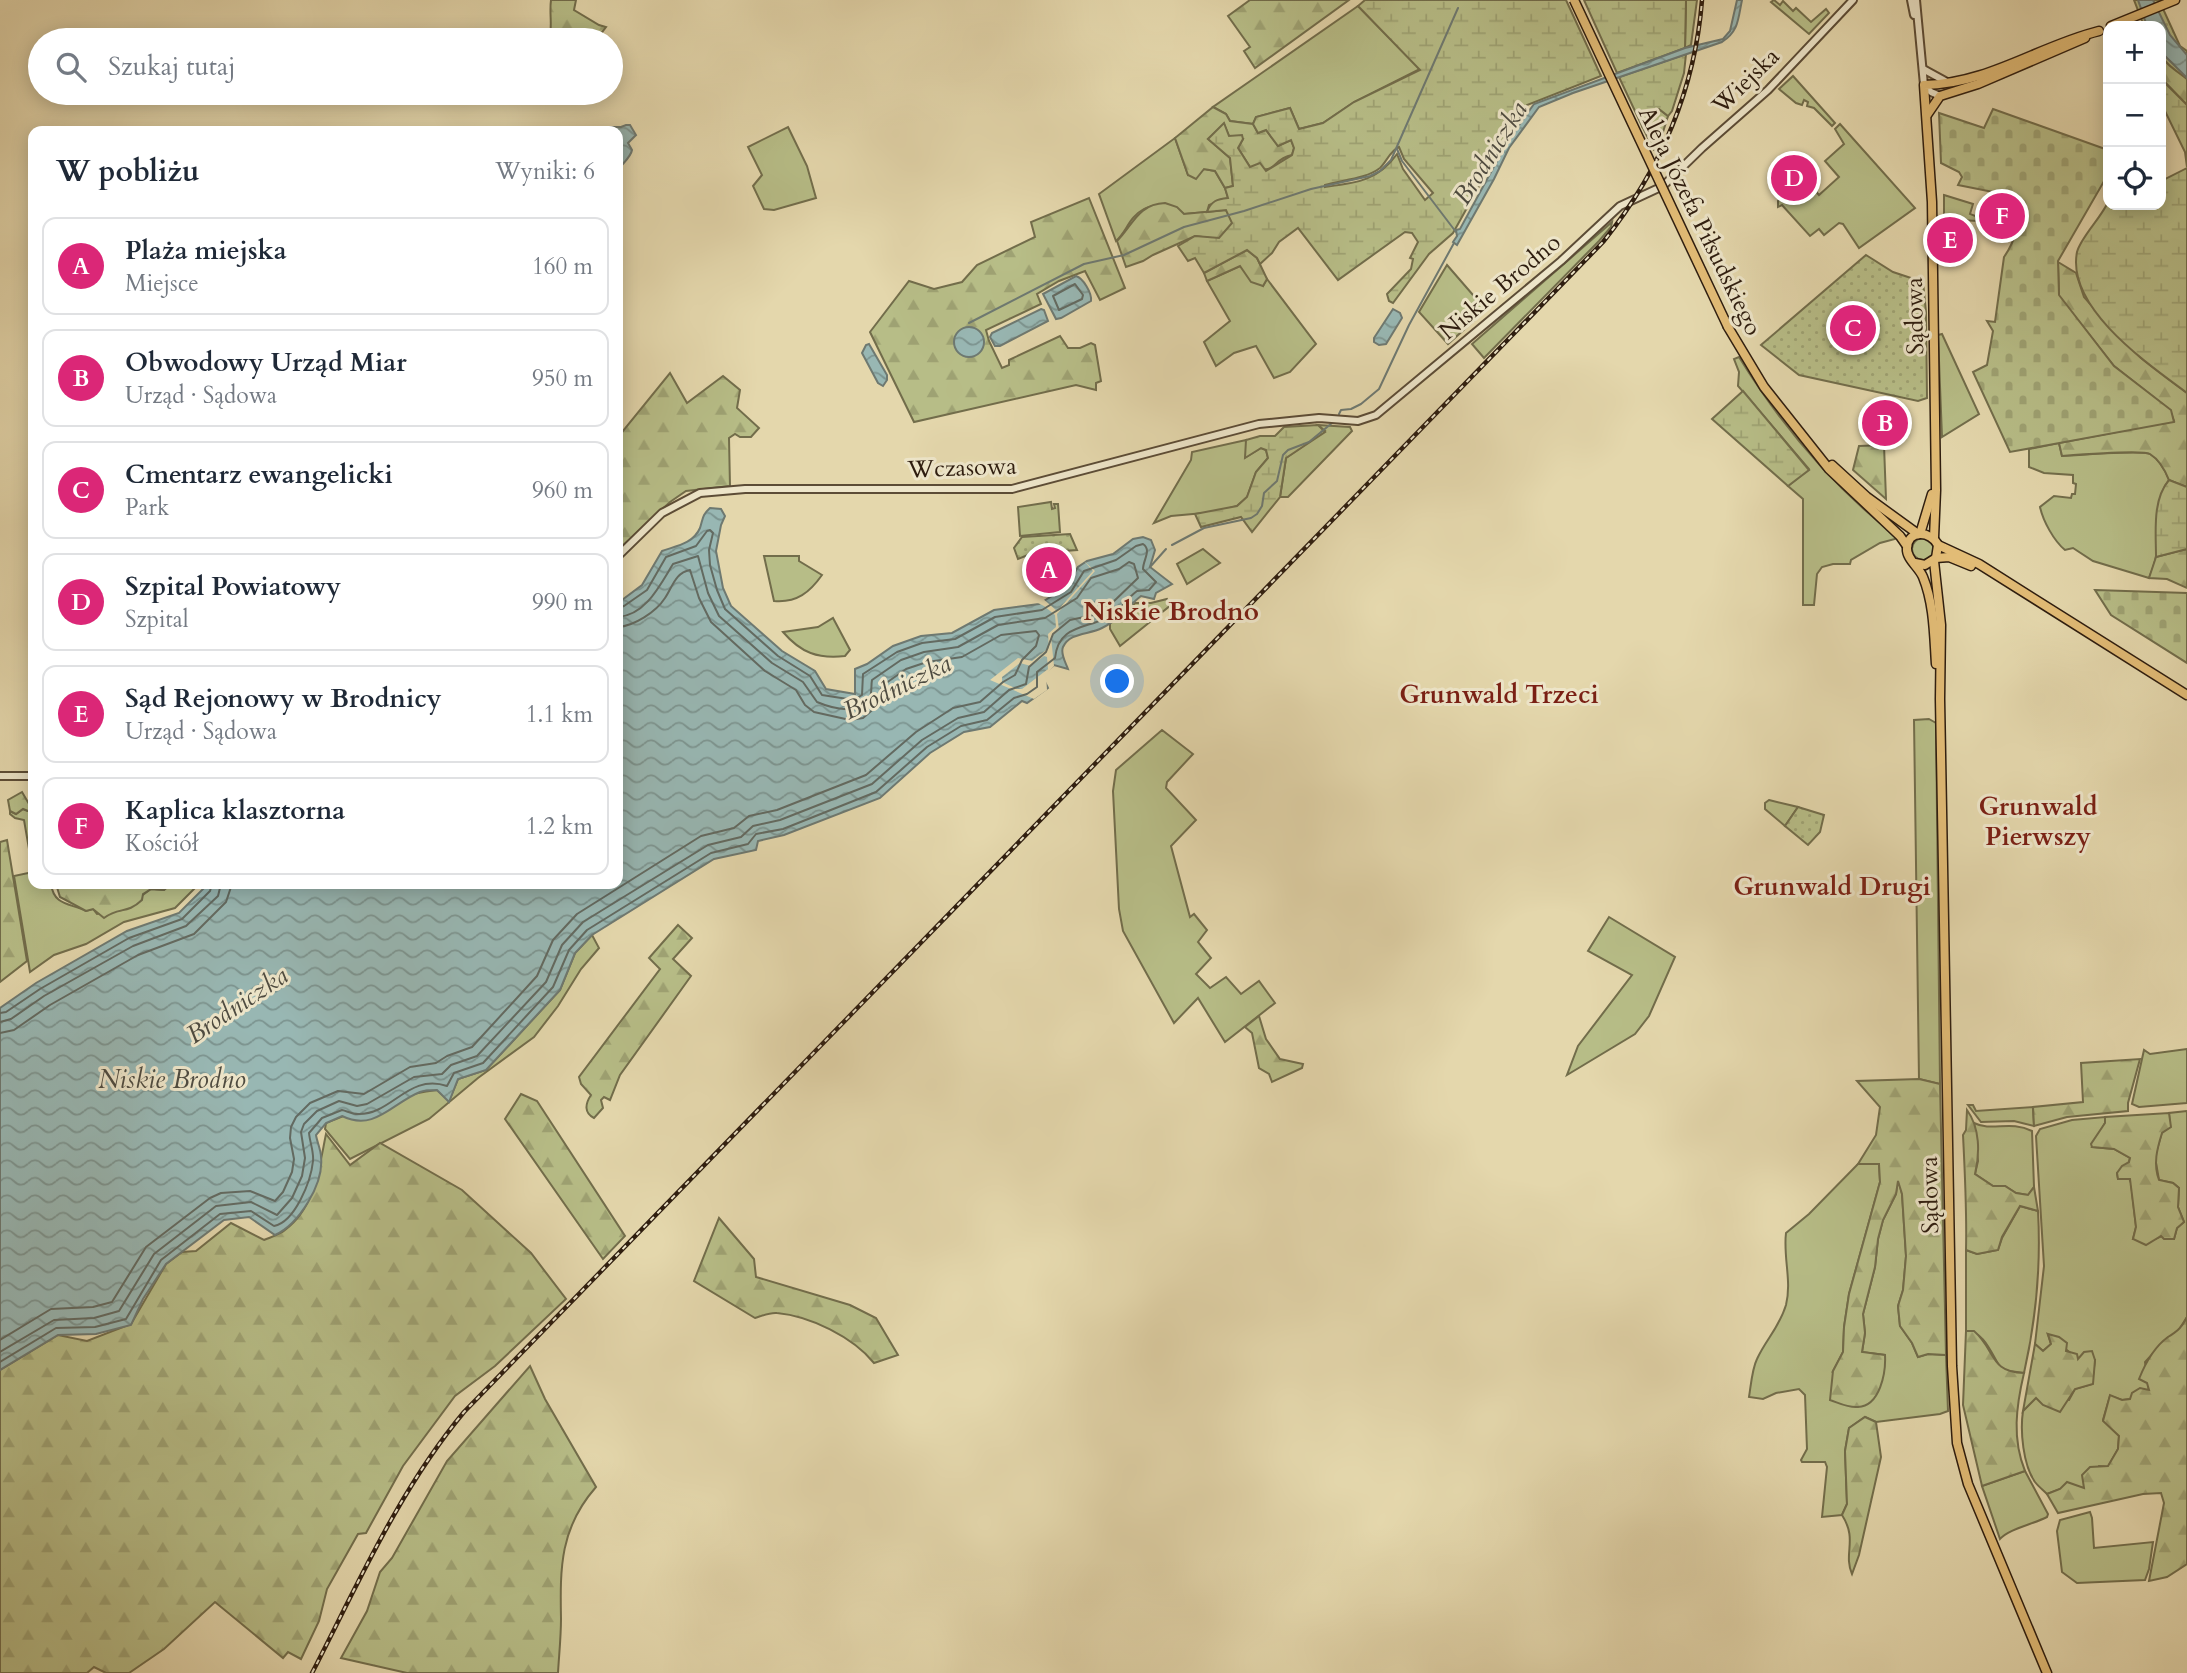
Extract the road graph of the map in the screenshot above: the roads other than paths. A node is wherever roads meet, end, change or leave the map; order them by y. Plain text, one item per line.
1 (1574, 0) edge
2 (1853, 0) edge
3 (1911, 0) edge
4 (1916, 0) edge
5 (2171, 2) edge
6 (2125, 21) edge
7 (2103, 30) edge
8 (1918, 33) junction
9 (1923, 69) junction
10 (1993, 75) junction
11 (1960, 82) junction
12 (1924, 85) junction
13 (1940, 96) junction
14 (1927, 115) junction
15 (1663, 186) joint
16 (1363, 420) joint
17 (1811, 447) junction
18 (1936, 474) junction
19 (1919, 534) junction
20 (1936, 541) junction
21 (1907, 546) junction
22 (623, 550) edge
23 (1935, 559) junction
24 (1915, 563) junction
25 (1993, 574) junction
26 (2187, 695) edge
27 (1940, 699) junction
28 (0, 776) edge
29 (28, 776) edge
30 (2047, 1673) edge

1 - 17 main road, Aleja Józefa Piłsudskiego, bridge
2 - 15 street, Wiejska
3 - 8 street, Sądowa
4 - 8 street, Sądowa
5 - 6 main road
7 - 10 main road
8 - 9 street, Sądowa
9 - 11 street
9 - 12 street, Sądowa
10 - 11 main road
10 - 13 main road
11 - 12 main road
12 - 13 street
12 - 14 main road, Sądowa
13 - 14 main road
14 - 18 main road, Sądowa
15 - 16 street, Niskie Brodno
16 - 22 street, Wczasowa
17 - 19 main road, Aleja Józefa Piłsudskiego
17 - 21 main road, Aleja Józefa Piłsudskiego
18 - 19 main road, Sądowa
18 - 20 main road, Sądowa
19 - 20 main road
19 - 21 main road
20 - 23 main road
20 - 25 main road
21 - 24 main road
23 - 24 main road
23 - 25 main road
23 - 27 main road, Sądowa
24 - 27 main road, Sądowa
25 - 26 main road
27 - 30 main road, Sądowa
28 - 29 street

